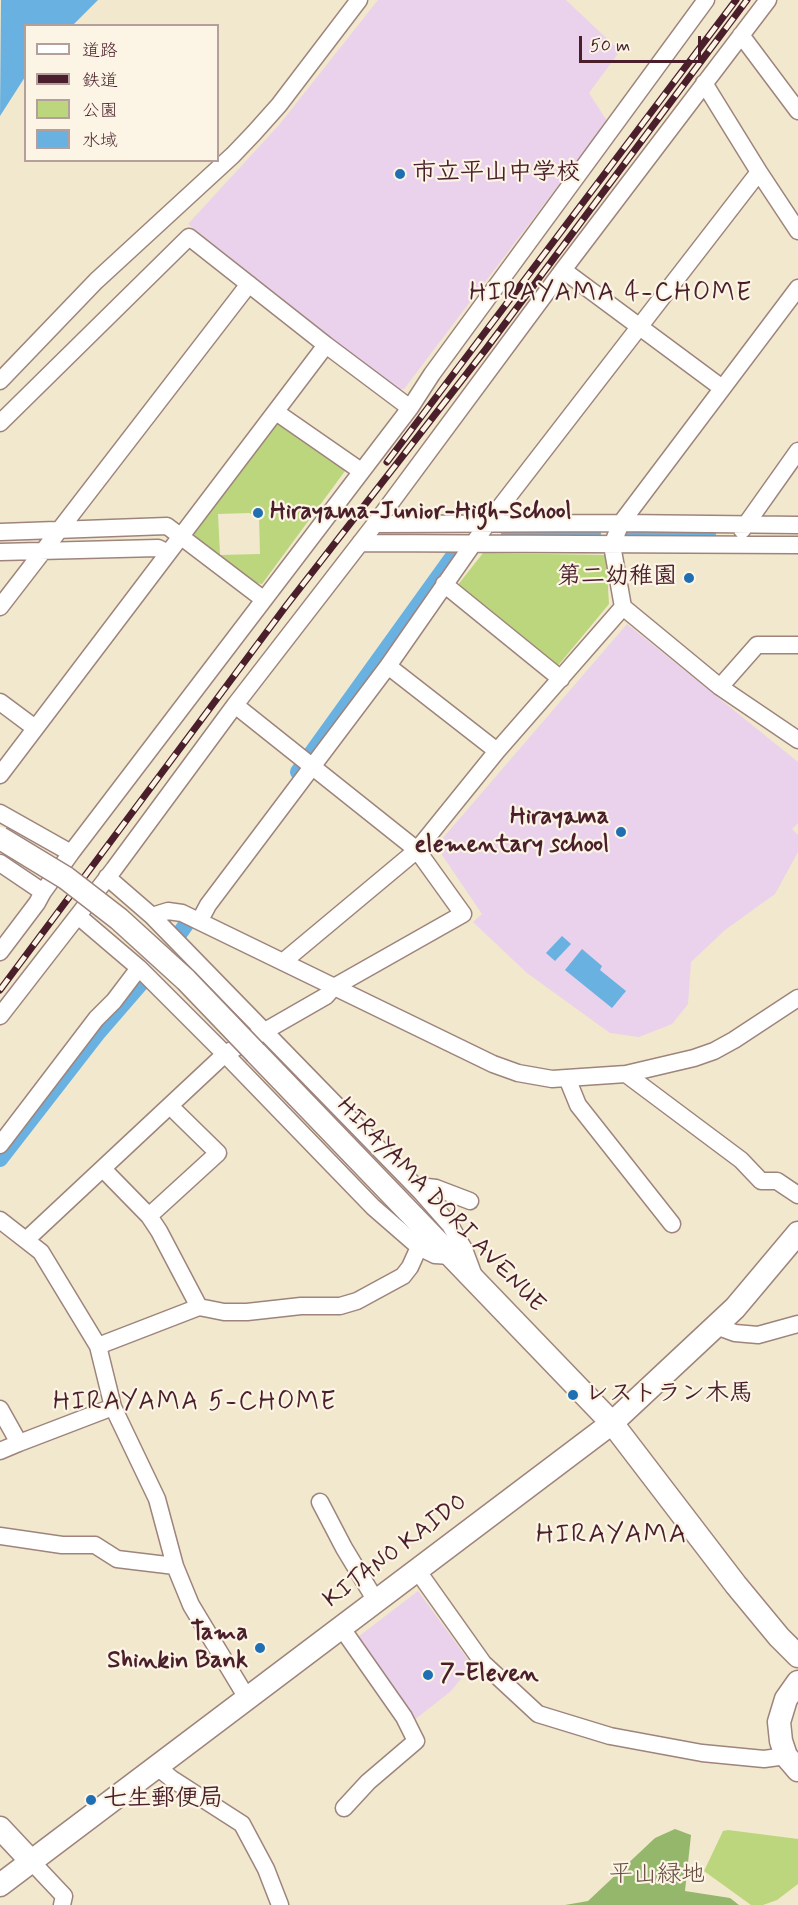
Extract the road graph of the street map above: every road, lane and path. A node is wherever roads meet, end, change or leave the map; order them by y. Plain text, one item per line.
1 (359, 0) edge
2 (706, 0) edge
3 (768, 0) edge
4 (741, 35) junction
5 (704, 83) junction
6 (795, 100) edge
7 (759, 172) junction
8 (798, 231) edge
9 (563, 270) junction
10 (249, 284) junction
11 (798, 288) edge
12 (640, 327) junction
13 (326, 345) junction
14 (0, 381) edge
15 (722, 388) junction
16 (410, 408) junction
17 (276, 412) junction
18 (0, 423) edge
19 (798, 451) edge
20 (361, 471) junction
21 (621, 523) junction
22 (375, 524) junction
23 (487, 524) junction
24 (747, 525) junction
25 (798, 525) edge
26 (60, 530) junction
27 (0, 532) edge
28 (180, 537) junction
29 (360, 543) junction
30 (472, 544) junction
31 (730, 544) junction
32 (612, 545) junction
33 (798, 545) edge
34 (43, 551) junction
35 (0, 552) edge
36 (168, 553) junction
37 (444, 584) junction
38 (263, 598) junction
39 (0, 607) edge
40 (623, 607) junction
41 (798, 645) edge
42 (387, 666) junction
43 (561, 680) junction
44 (720, 687) junction
45 (0, 702) edge
46 (235, 705) junction
47 (35, 728) junction
48 (798, 740) edge
49 (497, 751) junction
50 (313, 768) junction
51 (0, 775) edge
52 (0, 813) edge
53 (0, 838) edge
54 (417, 850) junction
55 (71, 853) junction
56 (0, 863) edge
57 (107, 877) junction
58 (43, 892) junction
59 (78, 916) junction
60 (152, 916) junction
61 (200, 920) junction
62 (0, 952) edge
63 (284, 962) junction
64 (139, 968) junction
65 (334, 987) junction
66 (798, 998) edge
67 (0, 1016) edge
68 (264, 1031) junction
69 (225, 1054) junction
70 (626, 1074) junction
71 (567, 1078) junction
72 (170, 1106) junction
73 (0, 1145) edge
74 (103, 1169) junction
75 (421, 1192) junction
76 (798, 1195) edge
77 (470, 1201) dead end
78 (149, 1216) junction
79 (0, 1220) edge
80 (672, 1224) dead end
81 (798, 1233) edge
82 (26, 1240) junction
83 (419, 1247) junction
84 (451, 1256) junction
85 (475, 1281) junction
86 (199, 1307) junction
87 (798, 1324) edge
88 (716, 1326) junction
89 (98, 1346) junction
90 (113, 1407) junction
91 (0, 1409) edge
92 (612, 1423) junction
93 (19, 1443) junction
94 (0, 1450) edge
95 (320, 1502) dead end
96 (0, 1536) edge
97 (175, 1566) junction
98 (417, 1570) junction
99 (376, 1600) junction
100 (340, 1628) junction
101 (798, 1656) edge
102 (798, 1682) edge
103 (247, 1698) junction
104 (792, 1763) edge
105 (156, 1766) junction
106 (344, 1808) dead end
107 (0, 1828) edge
108 (31, 1861) junction
109 (0, 1885) edge
110 (62, 1905) edge
111 (280, 1905) edge

1 - 14 street
2 - 16 street
3 - 4 street
4 - 5 street
4 - 6 street
5 - 7 street
5 - 9 street
7 - 8 street
7 - 12 street
9 - 12 street
9 - 22 street
10 - 13 street
10 - 18 street
10 - 26 street
11 - 15 street
12 - 15 street
12 - 23 street
13 - 16 street
13 - 17 street
15 - 21 street
16 - 20 street
17 - 20 street
17 - 28 street
19 - 24 street
20 - 38 street
21 - 23 street
21 - 24 street
21 - 32 street
22 - 23 street
22 - 29 street
23 - 30 street
24 - 25 street
24 - 31 street
26 - 27 street
26 - 28 street
26 - 34 street
28 - 36 street
28 - 38 street
29 - 30 street
29 - 46 street
30 - 32 street
30 - 37 street
31 - 32 street
31 - 33 street
32 - 40 street
34 - 35 street
34 - 36 street
34 - 39 street
36 - 47 street
37 - 42 street
37 - 43 street
38 - 55 street
40 - 43 street
40 - 44 street
41 - 44 street
42 - 49 street
42 - 50 street
43 - 49 street
44 - 48 street
45 - 47 street
46 - 50 street
46 - 57 street
47 - 51 street
49 - 54 street
50 - 54 street
50 - 61 street
52 - 55 street
53 - 84 main road, HIRAYAMA DORI AVENUE, bridge
54 - 63 street
54 - 65 street
55 - 58 street
56 - 58 street
57 - 59 street
57 - 60 street
58 - 62 street
59 - 64 street
59 - 67 street
60 - 61 street
60 - 68 street
61 - 63 street
63 - 65 street
64 - 69 street
64 - 73 street
65 - 68 street
65 - 71 street
66 - 70 street
68 - 69 street
68 - 75 street
69 - 72 street
69 - 83 street
70 - 71 street
70 - 76 street
71 - 80 street
72 - 74 street
72 - 78 street
74 - 78 street
74 - 82 street
75 - 77 street
75 - 85 street
78 - 86 street
79 - 82 street
81 - 88 main road, KITANO KAIDO
82 - 89 street
83 - 84 street
83 - 86 street
84 - 85 main road, HIRAYAMA DORI AVENUE
85 - 92 main road, HIRAYAMA DORI AVENUE
86 - 89 street
87 - 88 street
88 - 92 main road, KITANO KAIDO
89 - 90 street
90 - 93 street
90 - 97 street
91 - 93 street
92 - 98 main road, KITANO KAIDO
92 - 101 main road, HIRAYAMA DORI AVENUE
93 - 94 street
95 - 99 street
96 - 97 street
97 - 103 street
98 - 99 main road, KITANO KAIDO
98 - 104 street
99 - 100 main road, KITANO KAIDO
100 - 103 main road, KITANO KAIDO
100 - 106 street
102 - 104 main road
103 - 105 main road, KITANO KAIDO
105 - 108 main road, KITANO KAIDO
105 - 111 street
107 - 108 main road
108 - 109 main road, KITANO KAIDO
108 - 110 street

